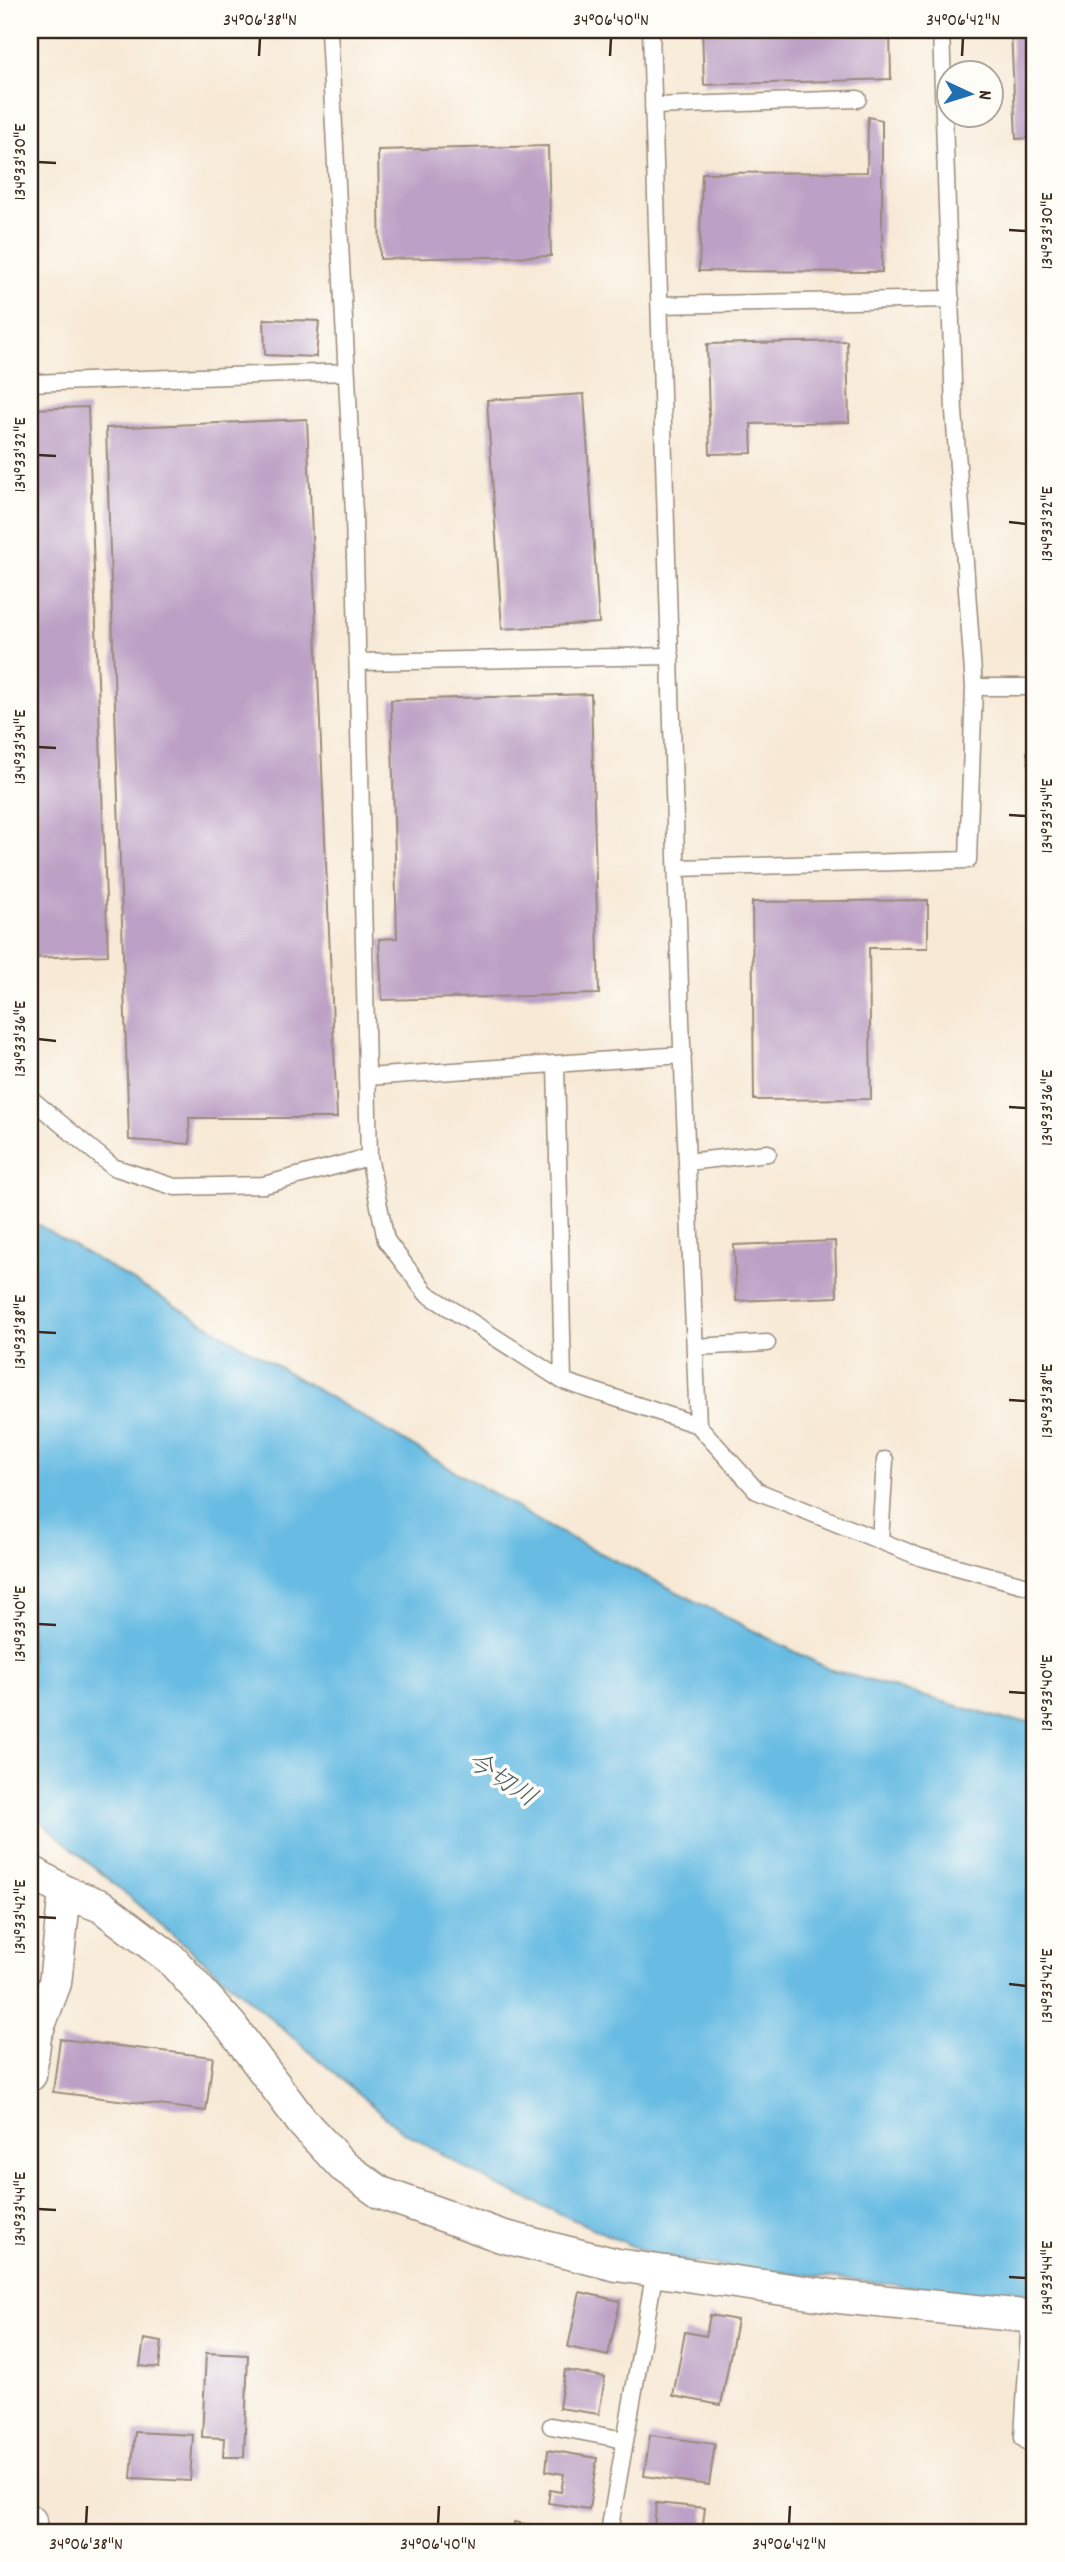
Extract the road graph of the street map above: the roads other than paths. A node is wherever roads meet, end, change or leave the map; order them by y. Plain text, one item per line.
1 (329, 30) edge
2 (651, 30) edge
3 (941, 30) edge
4 (858, 99) dead end
5 (653, 106) junction
6 (951, 299) junction
7 (660, 305) junction
8 (346, 372) junction
9 (30, 383) edge
10 (671, 656) junction
11 (358, 662) junction
12 (974, 687) junction
13 (1035, 687) edge
14 (677, 868) junction
15 (683, 1055) junction
16 (556, 1065) junction
17 (367, 1077) junction
18 (30, 1098) edge
19 (768, 1153) dead end
20 (369, 1157) junction
21 (687, 1161) junction
22 (767, 1343) dead end
23 (695, 1347) junction
24 (563, 1381) junction
25 (698, 1425) junction
26 (885, 1460) dead end
27 (880, 1541) junction
28 (1035, 1588) edge
29 (30, 1871) edge
30 (65, 1892) junction
31 (30, 2075) edge
32 (655, 2270) junction
33 (1033, 2316) edge
34 (551, 2426) dead end
35 (625, 2440) junction
36 (1035, 2448) edge
37 (30, 2521) edge
38 (30, 2532) edge
39 (608, 2532) edge

1 - 8 lane
2 - 5 lane
3 - 6 lane
4 - 5 lane
5 - 7 lane
6 - 7 lane
6 - 12 lane
7 - 10 lane
8 - 9 lane
8 - 11 lane
10 - 11 lane
10 - 14 lane
11 - 17 lane
12 - 13 lane
12 - 14 lane
14 - 15 lane
15 - 16 lane
15 - 21 lane
16 - 17 lane
16 - 24 lane
17 - 20 lane
18 - 20 lane
19 - 21 lane
20 - 24 lane
21 - 23 lane
22 - 23 lane
23 - 25 lane
24 - 25 lane
25 - 27 lane
26 - 27 lane
27 - 28 lane
29 - 30 street
30 - 31 street
30 - 32 street
32 - 33 street
32 - 35 lane
33 - 36 lane
34 - 35 lane
35 - 39 lane
37 - 38 street

